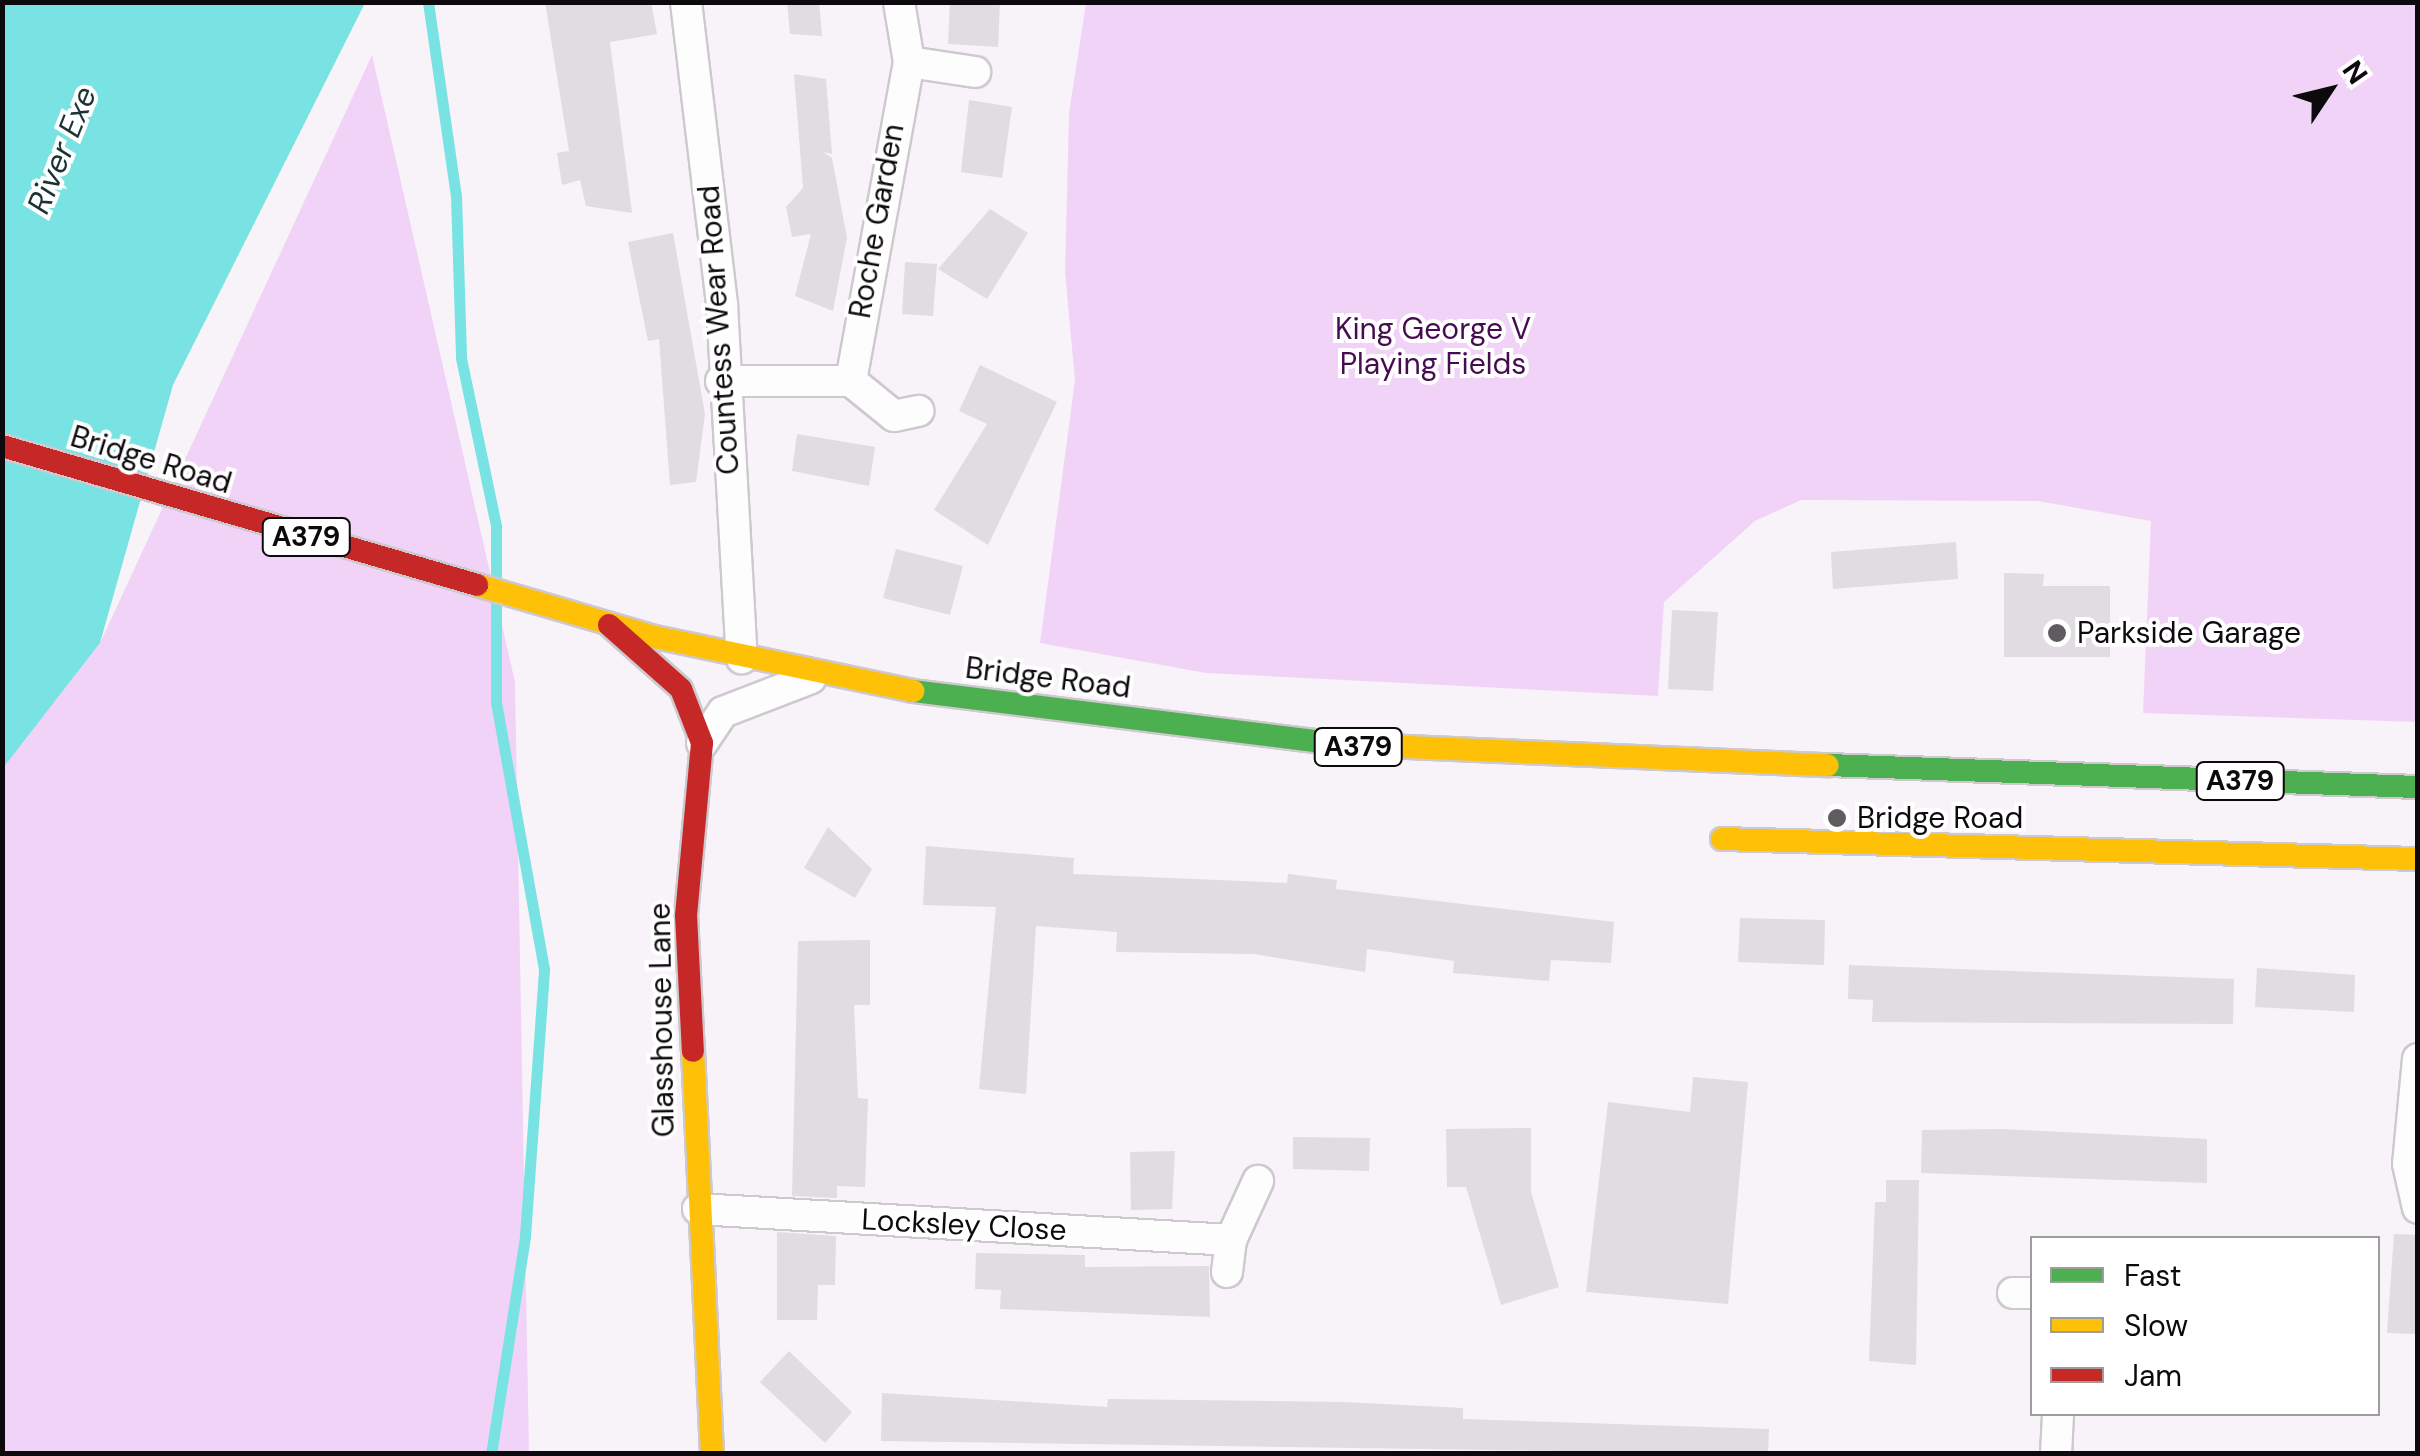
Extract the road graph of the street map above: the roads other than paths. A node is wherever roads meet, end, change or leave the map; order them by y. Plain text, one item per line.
1 (686, 2) edge
2 (899, 2) edge
3 (909, 62) junction
4 (974, 72) dead end
5 (721, 380) junction
6 (852, 382) junction
7 (918, 411) dead end
8 (2, 446) edge
9 (606, 623) junction
10 (742, 658) junction
11 (819, 676) junction
12 (702, 743) junction
13 (2418, 787) edge
14 (1722, 839) dead end
15 (2418, 858) edge
16 (2418, 1059) edge
17 (1258, 1181) dead end
18 (2418, 1208) edge
19 (698, 1209) junction
20 (1231, 1240) junction
21 (1226, 1272) dead end
22 (2058, 1416) edge
23 (712, 1454) edge
24 (2056, 1454) edge

1 - 5 street, Countess Wear Road
2 - 3 street, Roche Garden
3 - 4 street
3 - 6 street, Roche Garden
5 - 6 street
5 - 10 street, Countess Wear Road
6 - 7 street
8 - 9 main road, Bridge Road / A379
9 - 10 main road, Bridge Road / A379
9 - 12 main road, Glasshouse Lane
10 - 11 main road, Bridge Road / A379
11 - 12 street
11 - 13 main road, Bridge Road / A379
12 - 19 main road, Glasshouse Lane
14 - 15 main road
16 - 18 street
17 - 20 street
19 - 20 street, Locksley Close
19 - 23 main road, Glasshouse Lane
20 - 21 street
22 - 24 street

